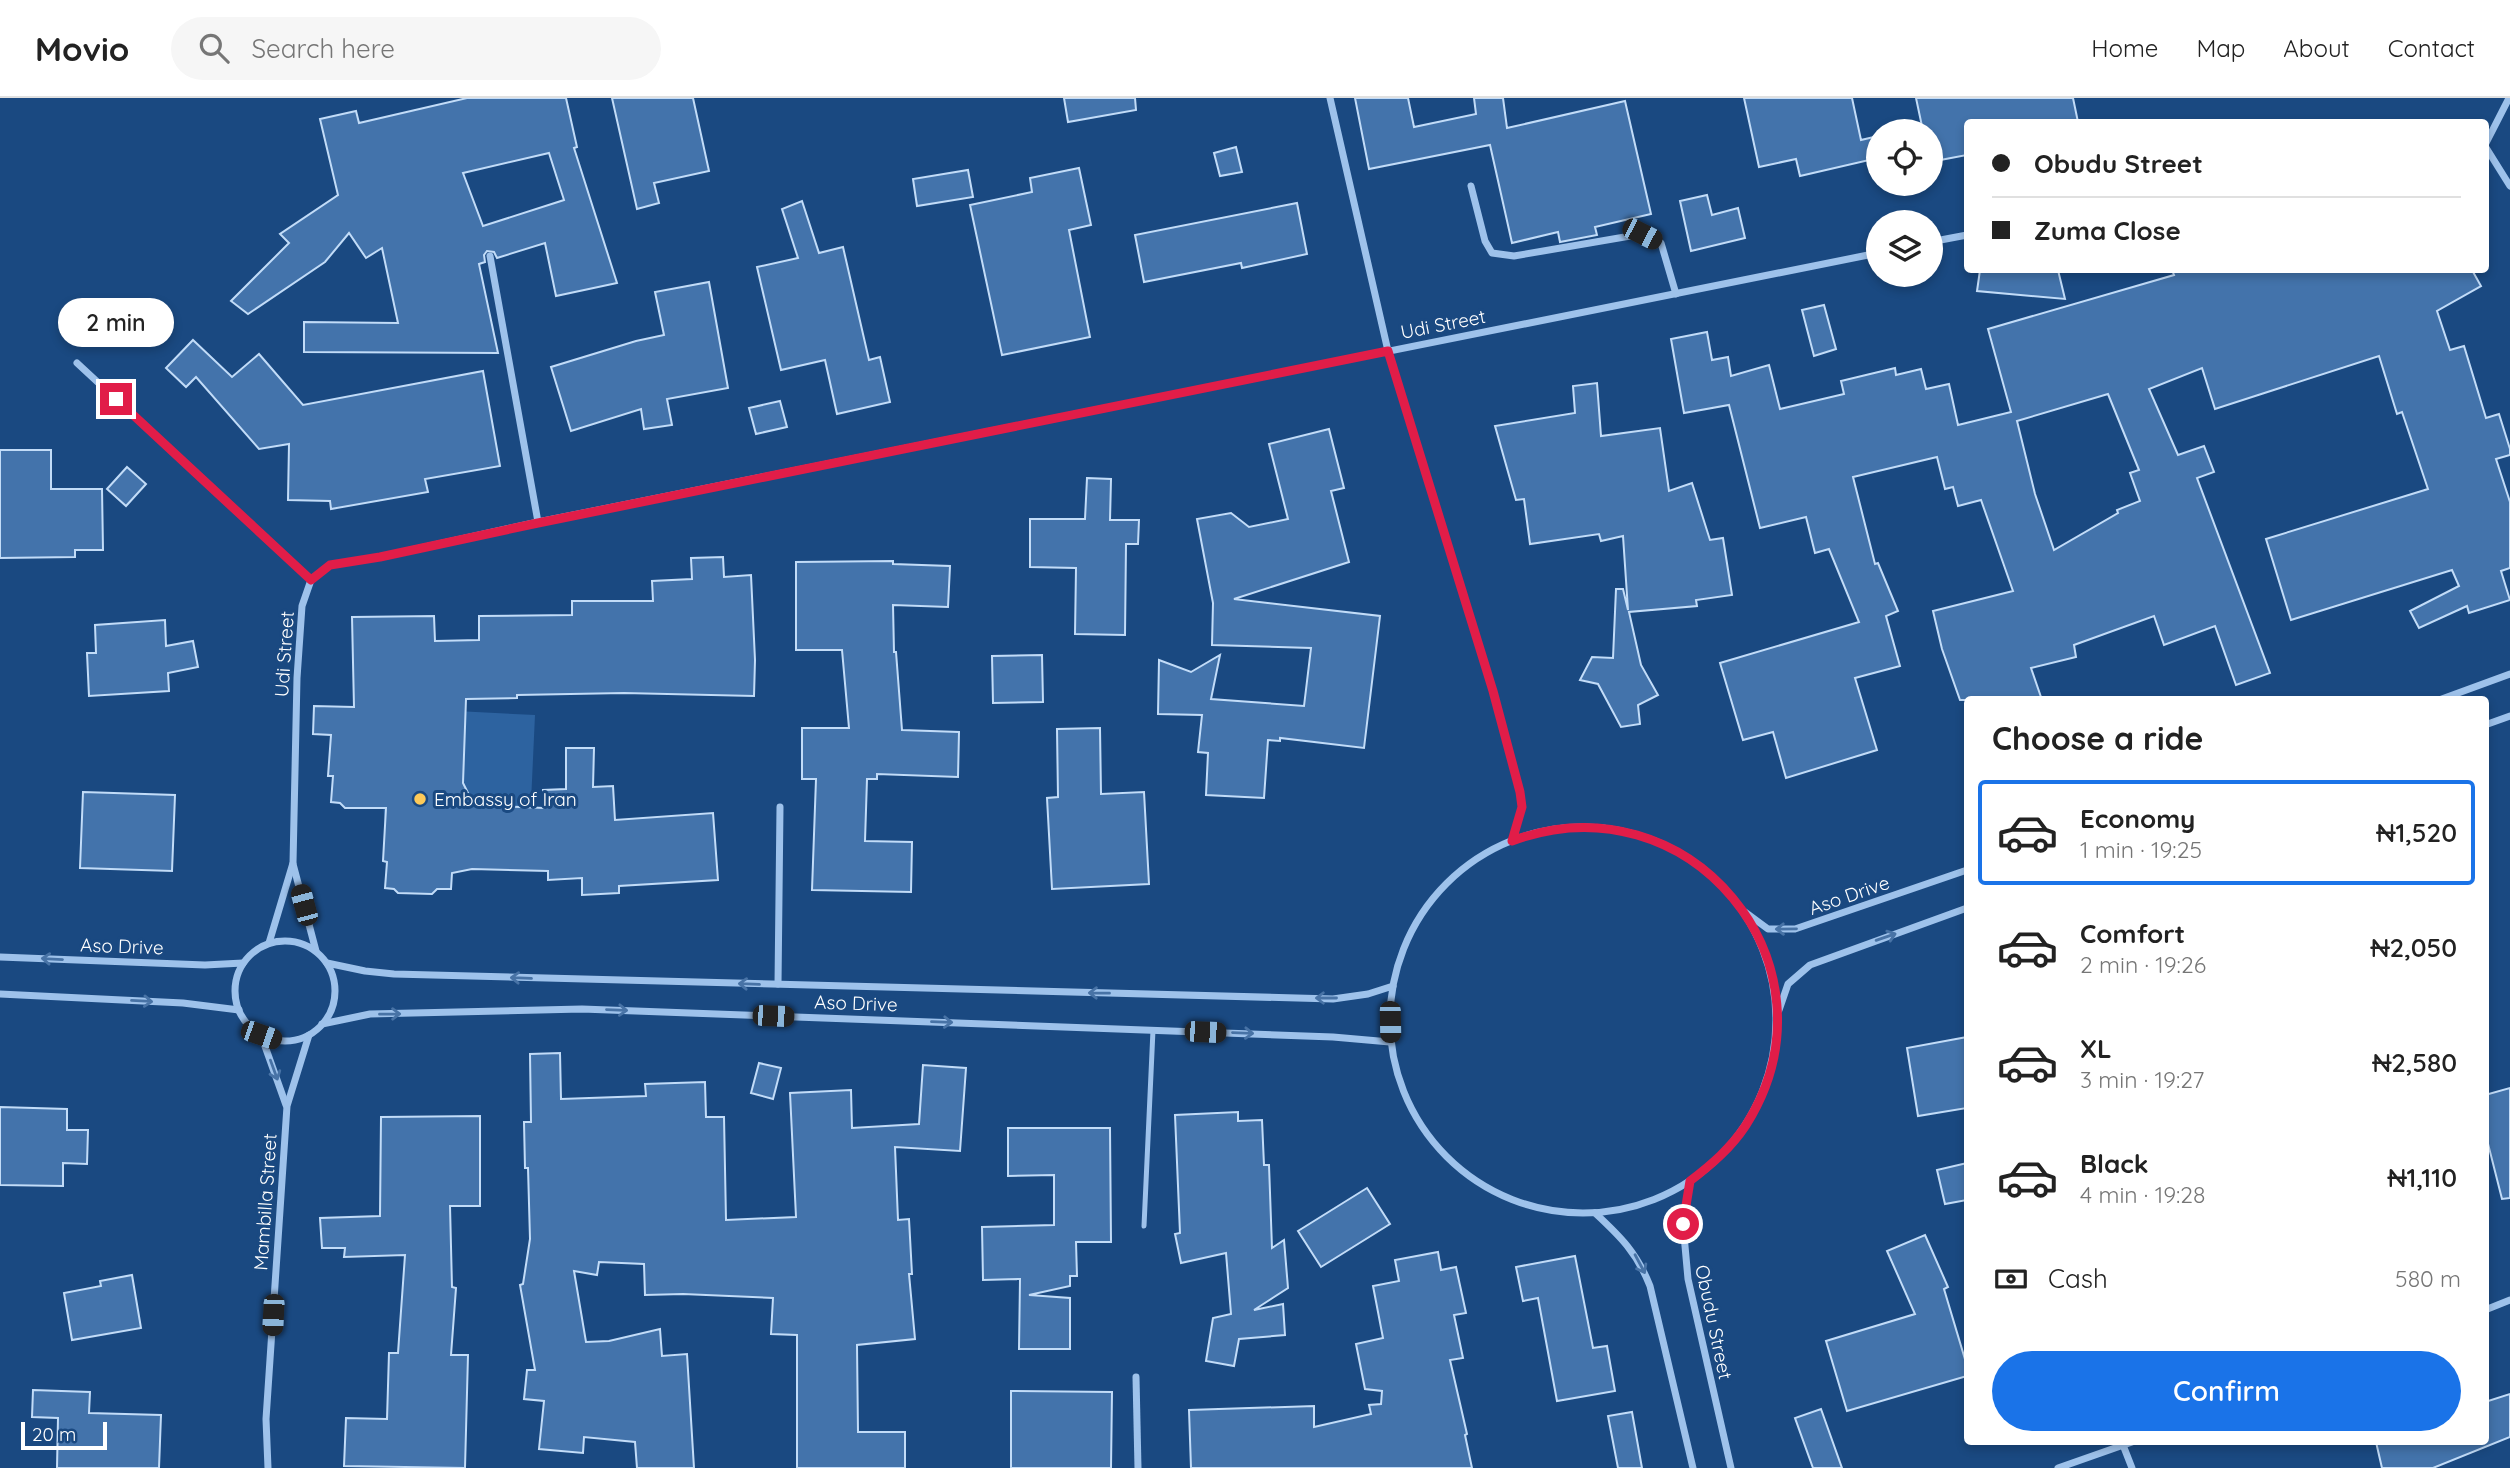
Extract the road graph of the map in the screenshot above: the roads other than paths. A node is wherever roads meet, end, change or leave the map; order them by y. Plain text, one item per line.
1 (1330, 98) edge
2 (2509, 98) edge
3 (2489, 138) edge
4 (2489, 152) edge
5 (1471, 186) dead end
6 (2510, 186) edge
7 (1964, 236) edge
8 (1943, 240) edge
9 (1866, 255) edge
10 (490, 256) dead end
11 (1676, 294) junction
12 (1388, 351) junction
13 (77, 363) dead end
14 (538, 523) junction
15 (311, 580) junction
16 (2510, 674) edge
17 (2450, 696) edge
18 (2510, 716) edge
19 (2489, 724) edge
20 (779, 807) dead end
21 (1512, 841) junction
22 (293, 863) junction
23 (1964, 871) edge
24 (1964, 909) edge
25 (1744, 910) junction
26 (269, 943) junction
27 (316, 951) junction
28 (0, 957) edge
29 (243, 963) junction
30 (327, 963) junction
31 (778, 984) junction
32 (1393, 986) junction
33 (0, 994) edge
34 (239, 1010) junction
35 (1778, 1014) junction
36 (323, 1024) junction
37 (1153, 1030) junction
38 (261, 1035) junction
39 (310, 1035) junction
40 (1390, 1042) junction
41 (287, 1106) junction
42 (1690, 1181) junction
43 (1595, 1213) junction
44 (1144, 1226) dead end
45 (2510, 1300) edge
46 (2489, 1308) edge
47 (1136, 1377) dead end
48 (2121, 1445) edge
49 (2127, 1445) edge
50 (268, 1468) edge
51 (1138, 1468) edge
52 (1693, 1468) edge
53 (1731, 1468) edge
54 (2058, 1468) edge
55 (2132, 1468) edge

1 - 12 street
2 - 3 street
4 - 6 street
5 - 11 street
7 - 8 street
9 - 11 street, Udi Street
10 - 14 street
11 - 12 street, Udi Street
12 - 14 street, Udi Street
12 - 21 street
13 - 15 street
14 - 15 street, Udi Street
15 - 22 street, Udi Street
16 - 17 street
18 - 19 street
20 - 31 street
21 - 25 street
21 - 32 street
22 - 26 street
22 - 27 street
23 -> 25 street, Aso Drive
35 -> 24 street
25 - 35 street
26 - 27 street
26 - 29 street
27 - 30 street
29 -> 28 street, Aso Drive
29 - 34 street
31 -> 30 street, Aso Drive
30 - 36 street
32 -> 31 street, Aso Drive
32 - 40 street
33 -> 34 street
34 - 38 street
35 - 42 street
36 -> 37 street, Aso Drive
36 - 39 street
37 -> 40 street, Aso Drive
37 - 44 lane
38 - 39 street
38 -> 41 street
39 - 41 street
40 - 43 street
41 - 50 street, Mambilla Street
42 - 43 street
42 - 53 street, Obudu Street
43 -> 52 street
45 - 46 street
47 - 51 street
48 - 54 street
49 - 55 street

